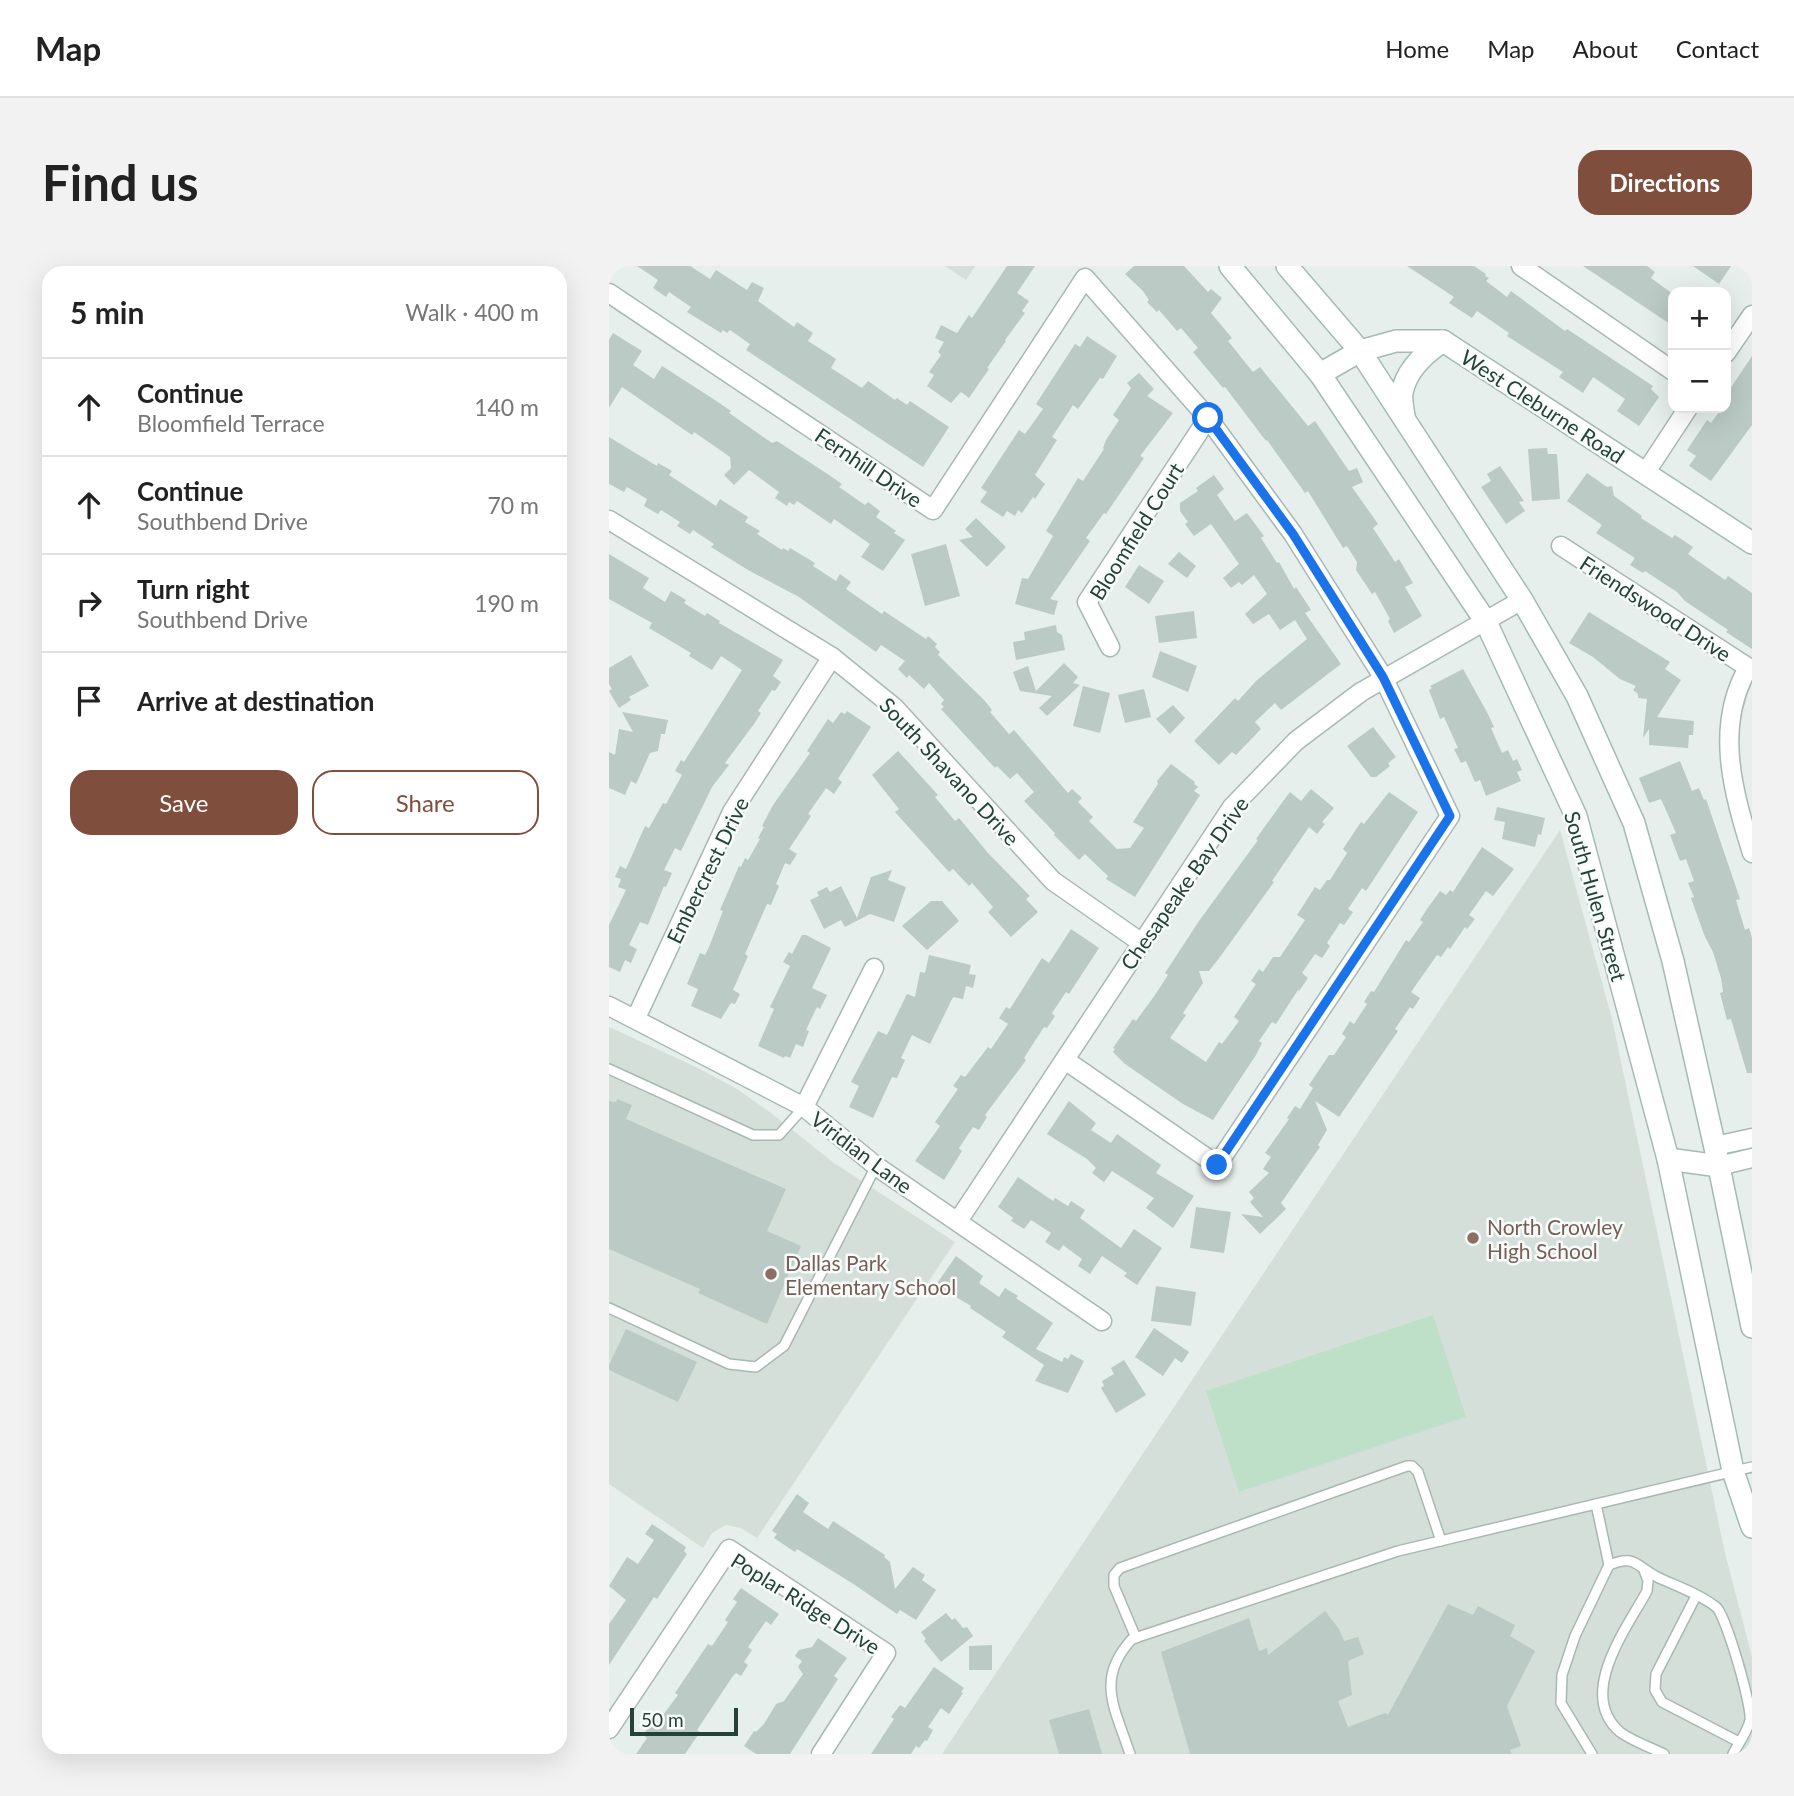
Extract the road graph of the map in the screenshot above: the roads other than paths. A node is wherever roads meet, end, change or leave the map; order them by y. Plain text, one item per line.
1 (1230, 266) edge
2 (1287, 266) edge
3 (1521, 266) edge
4 (609, 293) edge
5 (1752, 315) edge
6 (1443, 341) junction
7 (1728, 350) edge
8 (1360, 351) junction
9 (1668, 368) edge
10 (1320, 374) junction
11 (1685, 413) edge
12 (1208, 418) junction
13 (1404, 418) junction
14 (1646, 472) junction
15 (609, 520) edge
16 (1752, 543) edge
17 (1561, 546) dead end
18 (1522, 600) junction
19 (1486, 622) junction
20 (1109, 647) dead end
21 (832, 657) junction
22 (1750, 669) edge
23 (1383, 677) junction
24 (1752, 853) edge
25 (1142, 943) junction
26 (874, 968) dead end
27 (609, 1006) edge
28 (636, 1018) junction
29 (1065, 1059) junction
30 (609, 1069) edge
31 (804, 1107) junction
32 (1752, 1138) edge
33 (1717, 1156) junction
34 (1752, 1158) edge
35 (1668, 1159) junction
36 (876, 1166) junction
37 (958, 1221) junction
38 (609, 1308) edge
39 (1102, 1321) dead end
40 (1752, 1327) edge
41 (1742, 1469) edge
42 (1596, 1504) junction
43 (1752, 1527) edge
44 (1441, 1541) junction
45 (1609, 1565) junction
46 (1644, 1570) junction
47 (1696, 1596) junction
48 (1136, 1638) junction
49 (609, 1728) edge
50 (1739, 1742) junction
51 (821, 1754) edge
52 (1130, 1754) edge
53 (1592, 1754) edge
54 (1664, 1754) edge
55 (1733, 1754) edge

1 - 10 main road, South Hulen Street
2 - 8 main road
3 - 9 street
4 - 12 street, Fernhill Drive
5 - 7 street
6 - 8 main road, West Cleburne Road
6 - 13 main road
6 - 14 main road, West Cleburne Road
8 - 10 main road, West Cleburne Road
8 - 13 main road
10 - 19 main road, South Hulen Street
11 - 14 street
12 - 20 street, Bloomfield Court
12 - 23 street
13 - 18 main road
14 - 16 main road, West Cleburne Road
15 - 21 street, South Shavano Drive
17 - 22 street, Friendswood Drive
18 - 19 street, Chesapeake Bay Drive
18 - 33 main road
19 - 23 street, Chesapeake Bay Drive
19 - 35 main road, South Hulen Street
21 - 25 street, South Shavano Drive
21 - 28 street, Embercrest Drive
22 - 24 street
23 - 25 street, Chesapeake Bay Drive
23 - 29 street
25 - 29 street, Chesapeake Bay Drive
26 - 31 street
27 - 28 street, Viridian Lane
28 - 31 street, Viridian Lane
29 - 37 street, Chesapeake Bay Drive
30 - 31 lane
31 - 36 street, Viridian Lane
32 - 33 street
33 - 34 street
33 - 35 main road
33 - 40 main road
35 - 41 main road, South Hulen Street
36 - 37 street, Viridian Lane
36 - 38 lane
37 - 39 street, Viridian Lane
41 - 42 lane
41 - 43 main road, South Hulen Street
42 - 44 lane
42 - 45 lane
44 - 48 lane
44 - 48 lane
45 - 46 lane
45 - 53 lane
46 - 47 lane
46 - 54 lane
47 - 50 lane
47 - 50 lane
48 - 52 lane
49 - 51 street, Poplar Ridge Drive
50 - 55 lane

